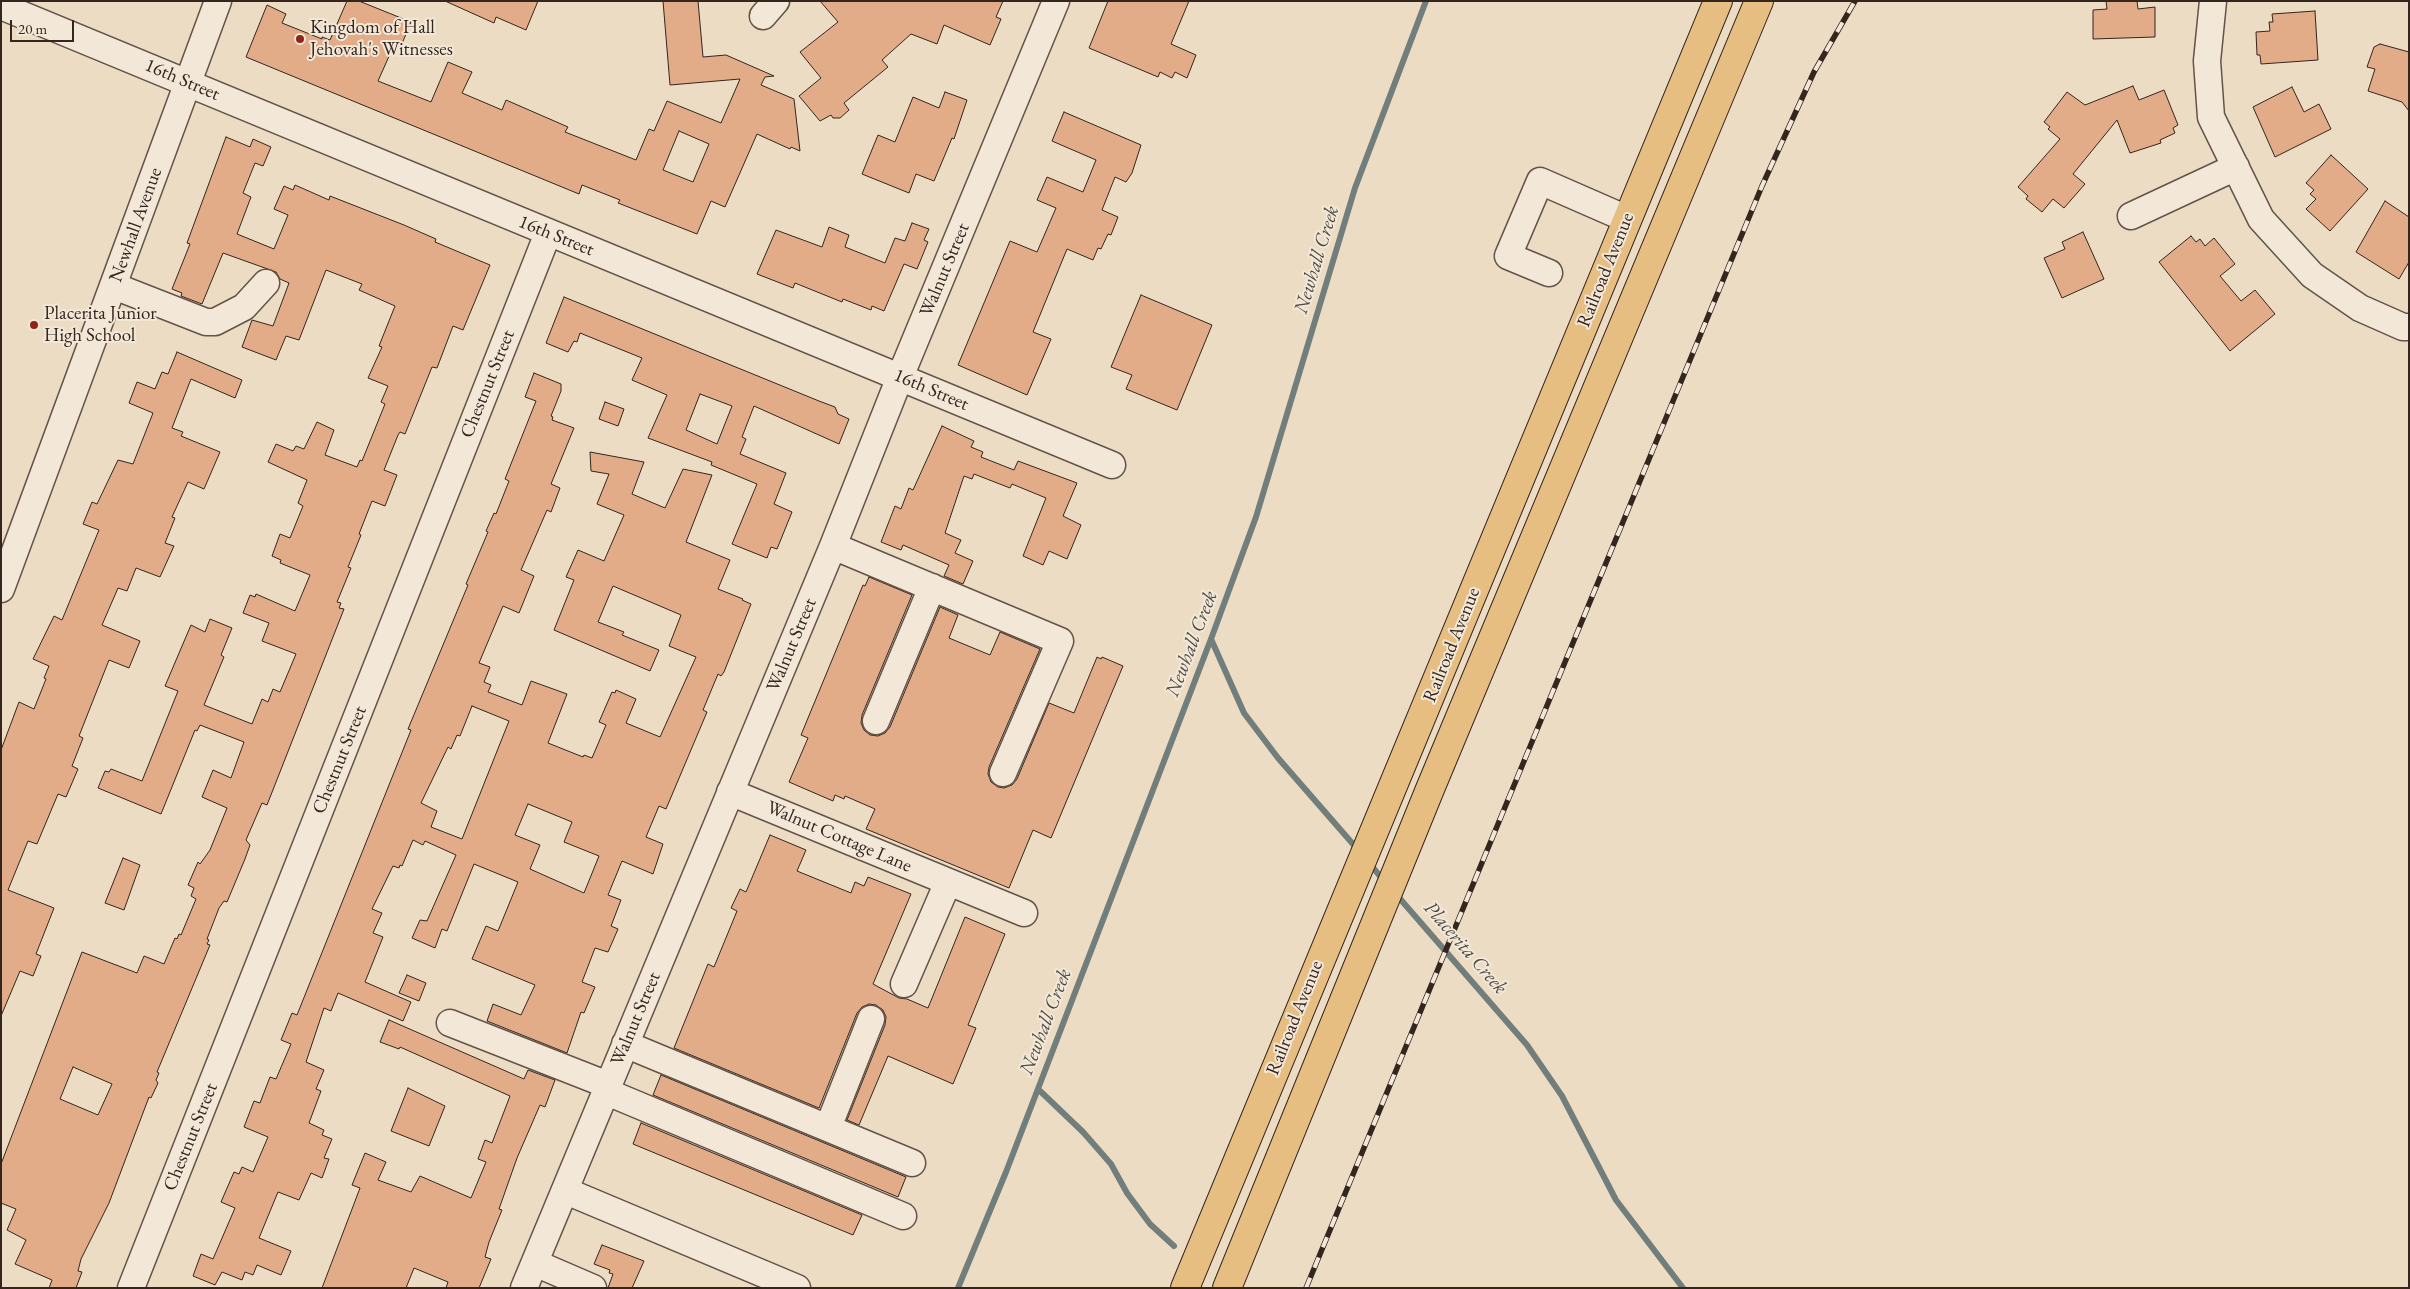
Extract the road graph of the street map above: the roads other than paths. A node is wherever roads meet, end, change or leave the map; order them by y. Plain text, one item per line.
1 (218, 1) edge
2 (1056, 1) edge
3 (1718, 1) edge
4 (1759, 1) edge
5 (2213, 1) edge
6 (1, 6) edge
7 (187, 82) junction
8 (2236, 167) junction
9 (2131, 216) dead end
10 (1627, 219) junction
11 (548, 233) junction
12 (1549, 274) dead end
13 (266, 283) dead end
14 (114, 286) junction
15 (2409, 327) edge
16 (900, 377) junction
17 (1112, 465) dead end
18 (833, 546) junction
19 (932, 588) junction
20 (1, 589) edge
21 (876, 720) dead end
22 (1003, 773) dead end
23 (730, 792) junction
24 (948, 882) junction
25 (1024, 913) dead end
26 (904, 984) dead end
27 (872, 1019) dead end
28 (450, 1023) dead end
29 (625, 1044) junction
30 (608, 1089) junction
31 (833, 1115) dead end
32 (912, 1163) dead end
33 (566, 1191) junction
34 (903, 1216) dead end
35 (535, 1263) junction
36 (131, 1288) edge
37 (524, 1288) edge
38 (593, 1288) edge
39 (797, 1288) edge
40 (1185, 1288) edge
41 (1227, 1288) edge

1 - 7 street, Newhall Avenue
2 - 16 street, Walnut Street
3 - 10 main road, Railroad Avenue
4 - 41 main road, Railroad Avenue
5 - 8 street
6 - 7 street, 16th Street
7 - 11 street, 16th Street
7 - 14 street, Newhall Avenue
8 - 9 street
8 - 15 street
10 - 12 street
10 - 40 main road, Railroad Avenue
11 - 16 street, 16th Street
11 - 36 street, Chestnut Street
13 - 14 street
14 - 20 street, Newhall Avenue
16 - 17 street, 16th Street
16 - 18 street, Walnut Street
18 - 19 street
18 - 23 street, Walnut Street
19 - 21 street
19 - 22 street
23 - 24 street, Walnut Cottage Lane
23 - 29 street, Walnut Street
24 - 25 street, Walnut Cottage Lane
24 - 26 street
27 - 31 street
28 - 30 street
29 - 30 street, Walnut Street
29 - 32 street
30 - 33 street, Walnut Street
30 - 34 street
33 - 35 street, Walnut Street
33 - 39 street
35 - 37 street, Walnut Street
35 - 38 street

